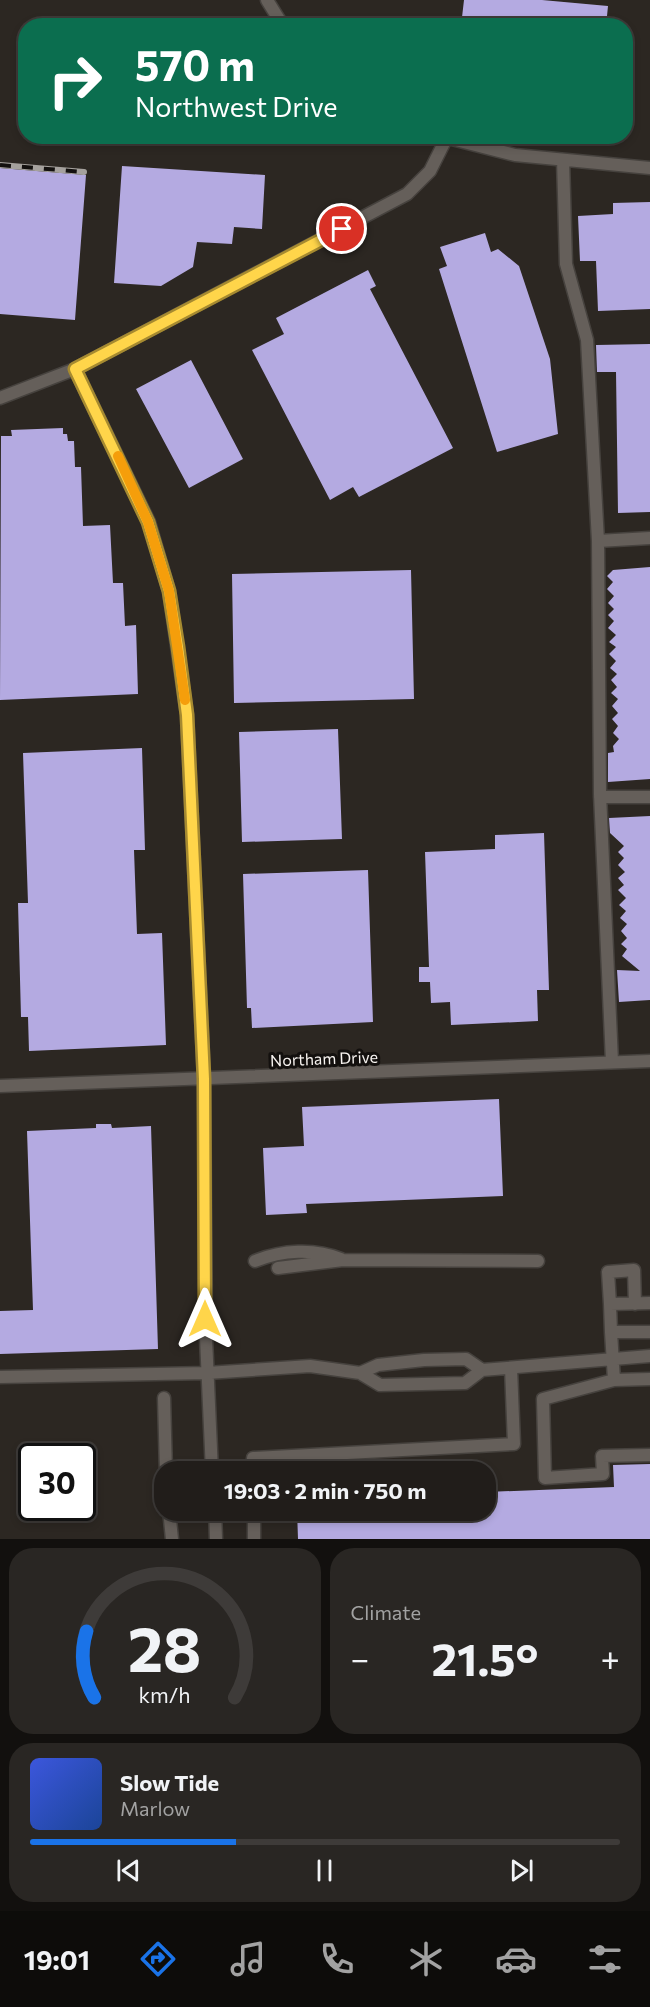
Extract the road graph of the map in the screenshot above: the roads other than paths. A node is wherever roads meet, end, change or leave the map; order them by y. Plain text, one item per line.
1 (267, 0) edge
2 (278, 18) edge
3 (441, 144) edge
4 (470, 144) edge
5 (563, 160) junction
6 (650, 168) edge
7 (75, 369) junction
8 (0, 398) edge
9 (650, 538) edge
10 (598, 541) junction
11 (600, 797) junction
12 (650, 797) edge
13 (650, 1061) edge
14 (612, 1062) junction
15 (204, 1079) junction
16 (0, 1086) edge
17 (343, 1260) junction
18 (255, 1261) dead end
19 (538, 1261) dead end
20 (278, 1268) dead end
21 (650, 1303) edge
22 (610, 1304) junction
23 (635, 1304) junction
24 (611, 1332) junction
25 (650, 1332) edge
26 (650, 1356) edge
27 (614, 1358) junction
28 (511, 1368) junction
29 (482, 1370) junction
30 (207, 1373) junction
31 (360, 1373) junction
32 (0, 1377) edge
33 (650, 1379) edge
34 (614, 1380) junction
35 (164, 1398) dead end
36 (650, 1455) edge
37 (166, 1461) edge
38 (211, 1461) edge
39 (253, 1461) edge
40 (170, 1521) edge
41 (215, 1521) edge
42 (254, 1521) edge
43 (172, 1539) edge
44 (216, 1539) edge
45 (254, 1539) edge

1 - 2 street
3 - 7 street
4 - 5 street
5 - 6 street
5 - 10 street
7 - 8 street
7 - 15 street
9 - 10 street
10 - 11 street
11 - 12 street
11 - 14 street
13 - 14 street, Northam Drive
14 - 15 street, Northam Drive
15 - 16 street, Northam Drive
15 - 30 street
17 - 18 street
17 - 19 street
17 - 20 street
21 - 23 street
22 - 23 street
22 - 23 street
22 - 24 street
24 - 25 street
24 - 27 street
26 - 27 street
27 - 28 street
27 - 34 street
28 - 29 street
28 - 39 street
29 - 31 street
29 - 31 street
30 - 31 street
30 - 32 street
30 - 38 street
33 - 34 street
34 - 36 street
35 - 37 street
40 - 43 street
41 - 44 street
42 - 45 street

